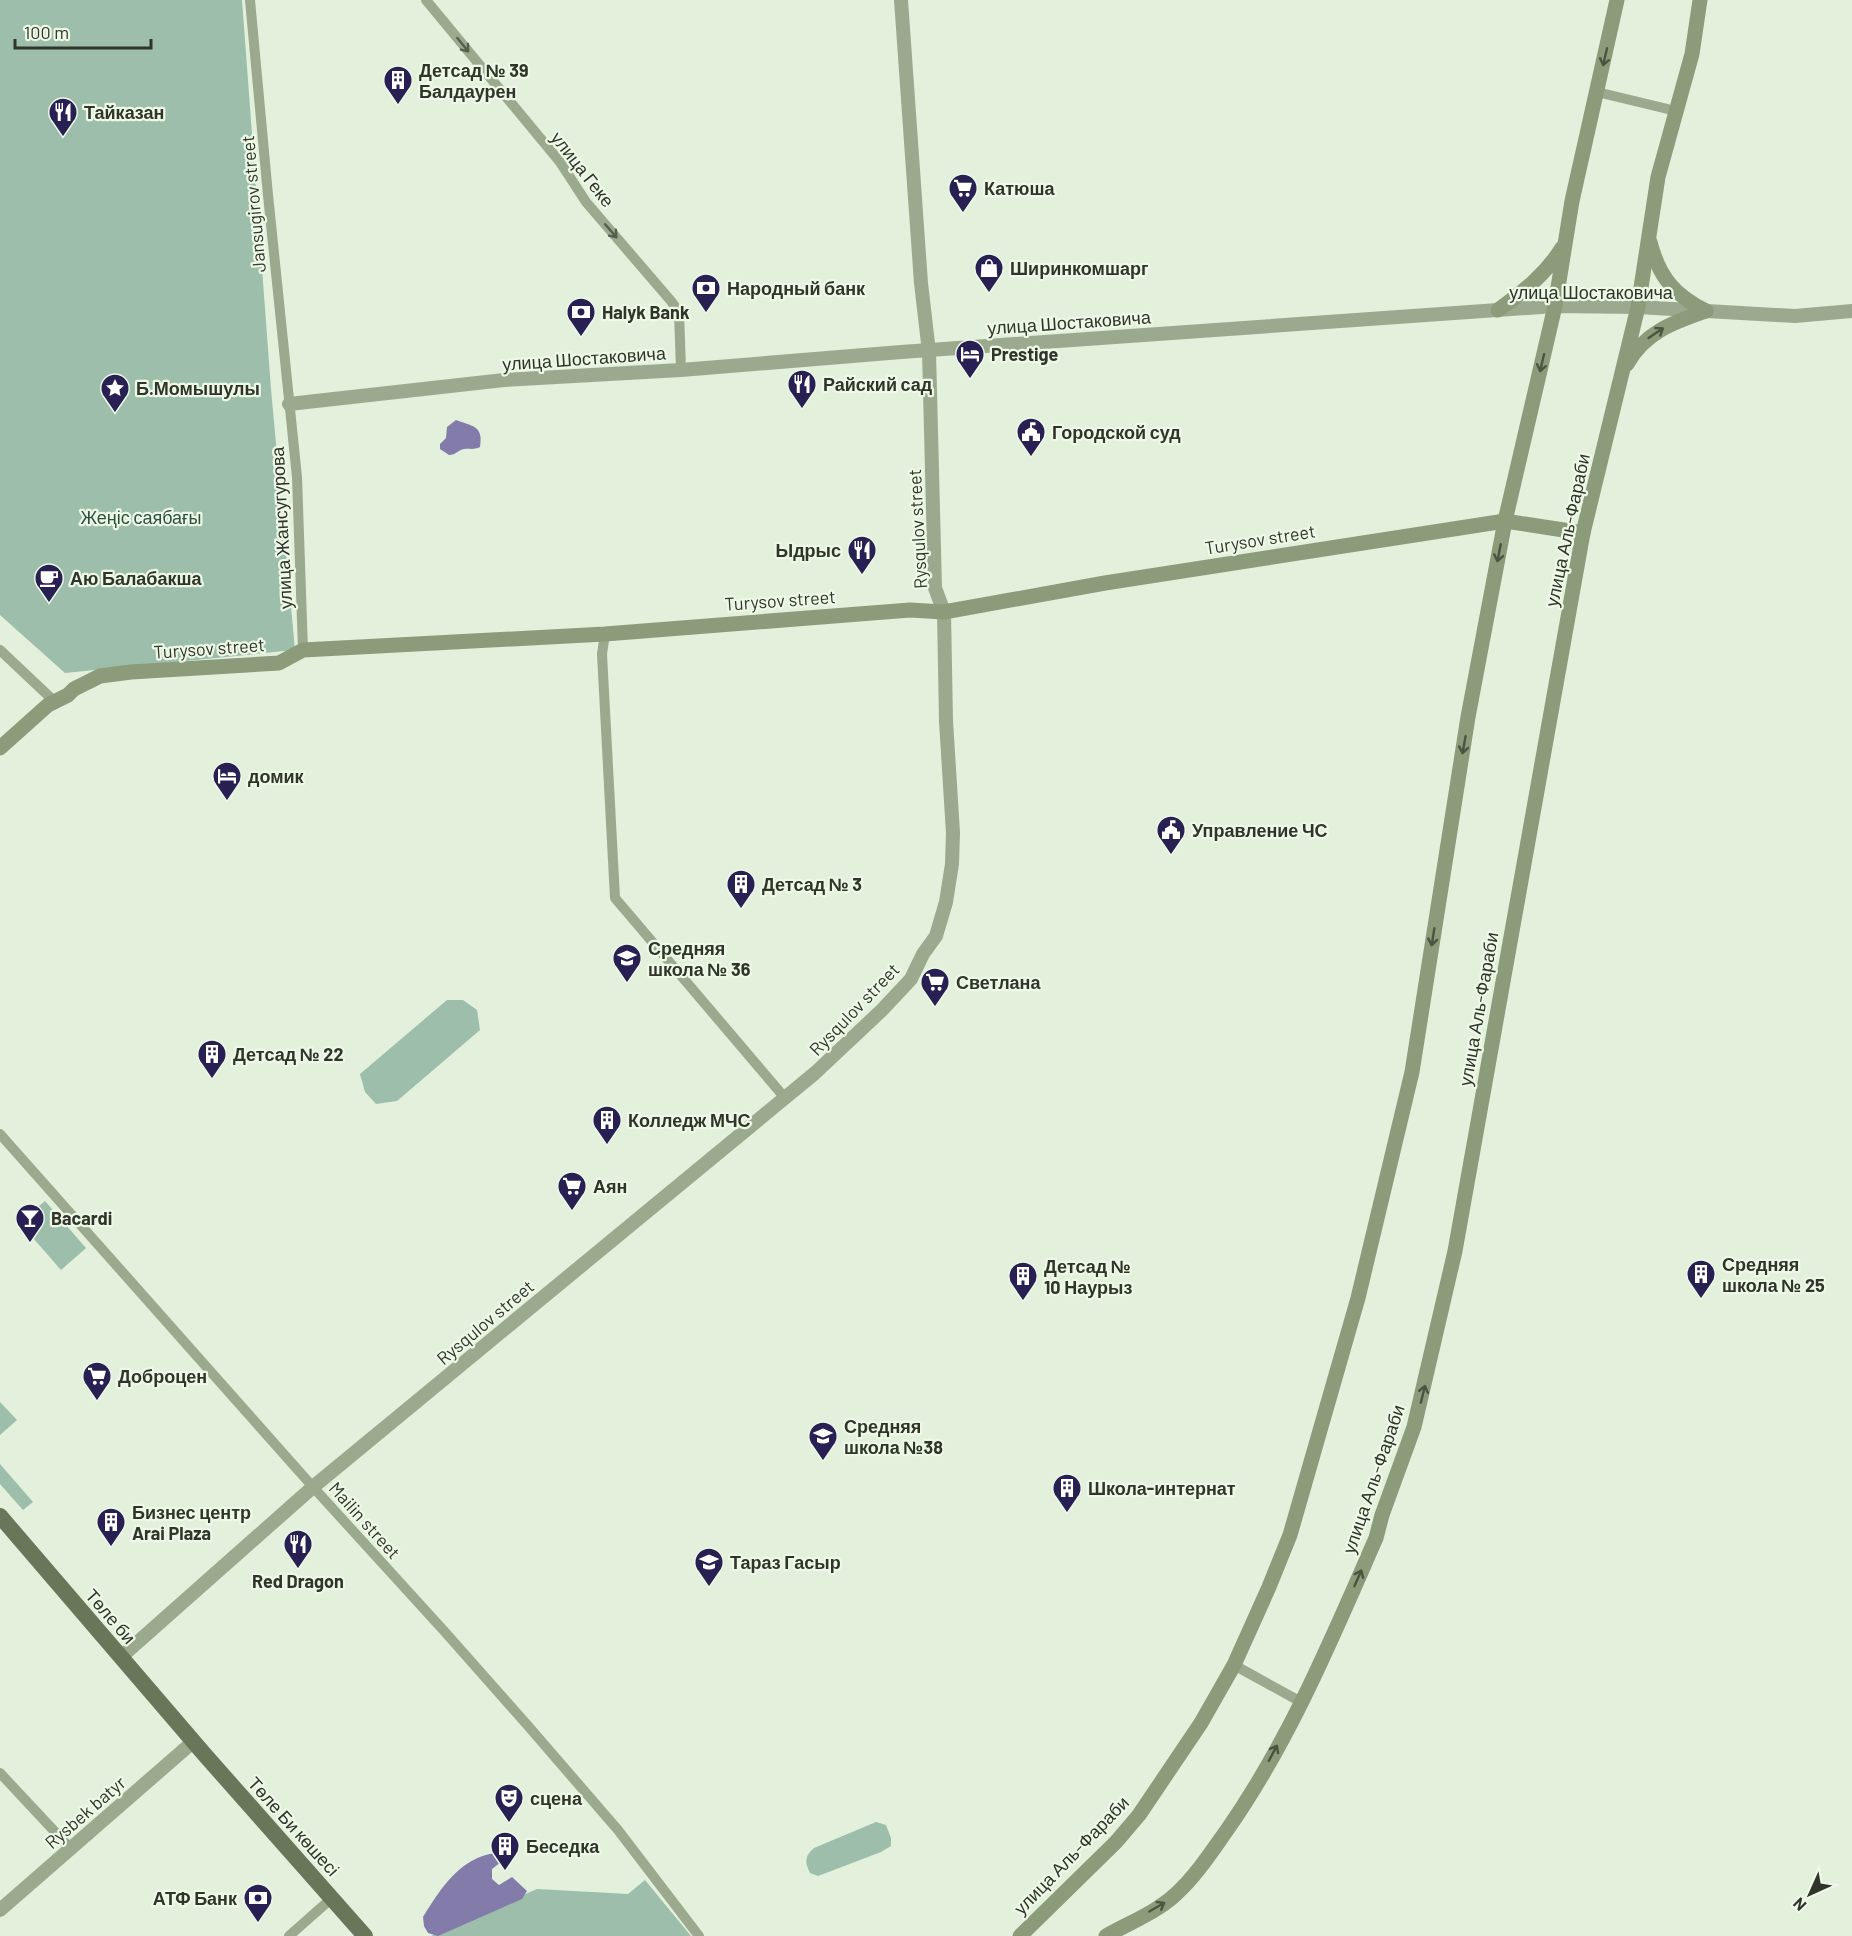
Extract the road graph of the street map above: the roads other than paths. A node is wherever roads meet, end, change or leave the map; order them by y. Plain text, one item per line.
1 (250, 0) edge
2 (426, 0) edge
3 (901, 0) edge
4 (1617, 0) edge
5 (1700, 0) edge
6 (1597, 92) junction
7 (1676, 111) junction
8 (1648, 237) junction
9 (1566, 242) junction
10 (1555, 306) junction
11 (1638, 307) junction
12 (1498, 310) junction
13 (1852, 310) edge
14 (1707, 311) junction
15 (930, 352) junction
16 (681, 370) junction
17 (1622, 374) junction
18 (289, 404) junction
19 (1505, 521) junction
20 (1583, 533) junction
21 (944, 612) junction
22 (604, 634) junction
23 (0, 650) edge
24 (303, 650) junction
25 (54, 701) junction
26 (0, 748) edge
27 (785, 1098) junction
28 (0, 1134) edge
29 (313, 1487) junction
30 (0, 1516) edge
31 (121, 1657) junction
32 (1234, 1665) junction
33 (1301, 1702) junction
34 (194, 1741) junction
35 (0, 1773) edge
36 (71, 1848) junction
37 (332, 1898) junction
38 (0, 1910) edge
39 (289, 1936) edge
40 (365, 1936) edge
41 (699, 1936) edge
42 (1020, 1936) edge
43 (1106, 1936) edge

1 - 18 street, Jansugirov street
2 -> 16 street, улица Геке
3 - 15 street, Rysqulov street
4 -> 6 main road, улица Аль-Фараби
5 - 7 main road, улица Аль-Фараби
6 - 7 street
6 - 9 main road, улица Аль-Фараби
7 - 8 main road, улица Аль-Фараби
8 - 11 main road, улица Аль-Фараби
8 - 14 main road
9 - 10 main road, улица Аль-Фараби
9 - 12 main road
10 - 11 street, улица Шостаковича
10 - 12 street, улица Шостаковича
10 -> 19 main road, улица Аль-Фараби
11 - 14 street, улица Шостаковича
11 - 17 main road, улица Аль-Фараби
12 - 15 street, улица Шостаковича
13 - 14 street, улица Шостаковича
17 -> 14 main road
15 - 16 street, улица Шостаковича
15 - 21 street, Rysqulov street
16 - 18 street, улица Шостаковича
17 - 20 main road, улица Аль-Фараби
18 - 24 street, улица Жансугурова
19 - 20 main road, Turysov street
19 - 21 main road, Turysov street
19 -> 32 main road, улица Аль-Фараби
33 -> 20 main road, улица Аль-Фараби
21 - 22 main road, Turysov street
21 - 27 street, Rysqulov street
22 - 24 main road, Turysov street
22 - 27 street
23 - 25 street
24 - 25 main road, Turysov street
25 - 26 main road, Turysov street
27 - 29 street, Rysqulov street
28 - 29 street, Mailin street
29 - 31 street, Rysqulov street
29 - 41 street, Mailin street
30 - 31 main road, Төле би
31 - 34 main road, Төле би
32 - 33 street
32 - 42 main road, улица Аль-Фараби
43 -> 33 main road, улица Аль-Фараби
34 - 36 street, Rysbek batyr
34 - 37 main road, Төле Би көшесі
35 - 36 street
36 - 38 street, Rysbek batyr
37 - 39 street
37 - 40 main road, Төле Би көшесі

